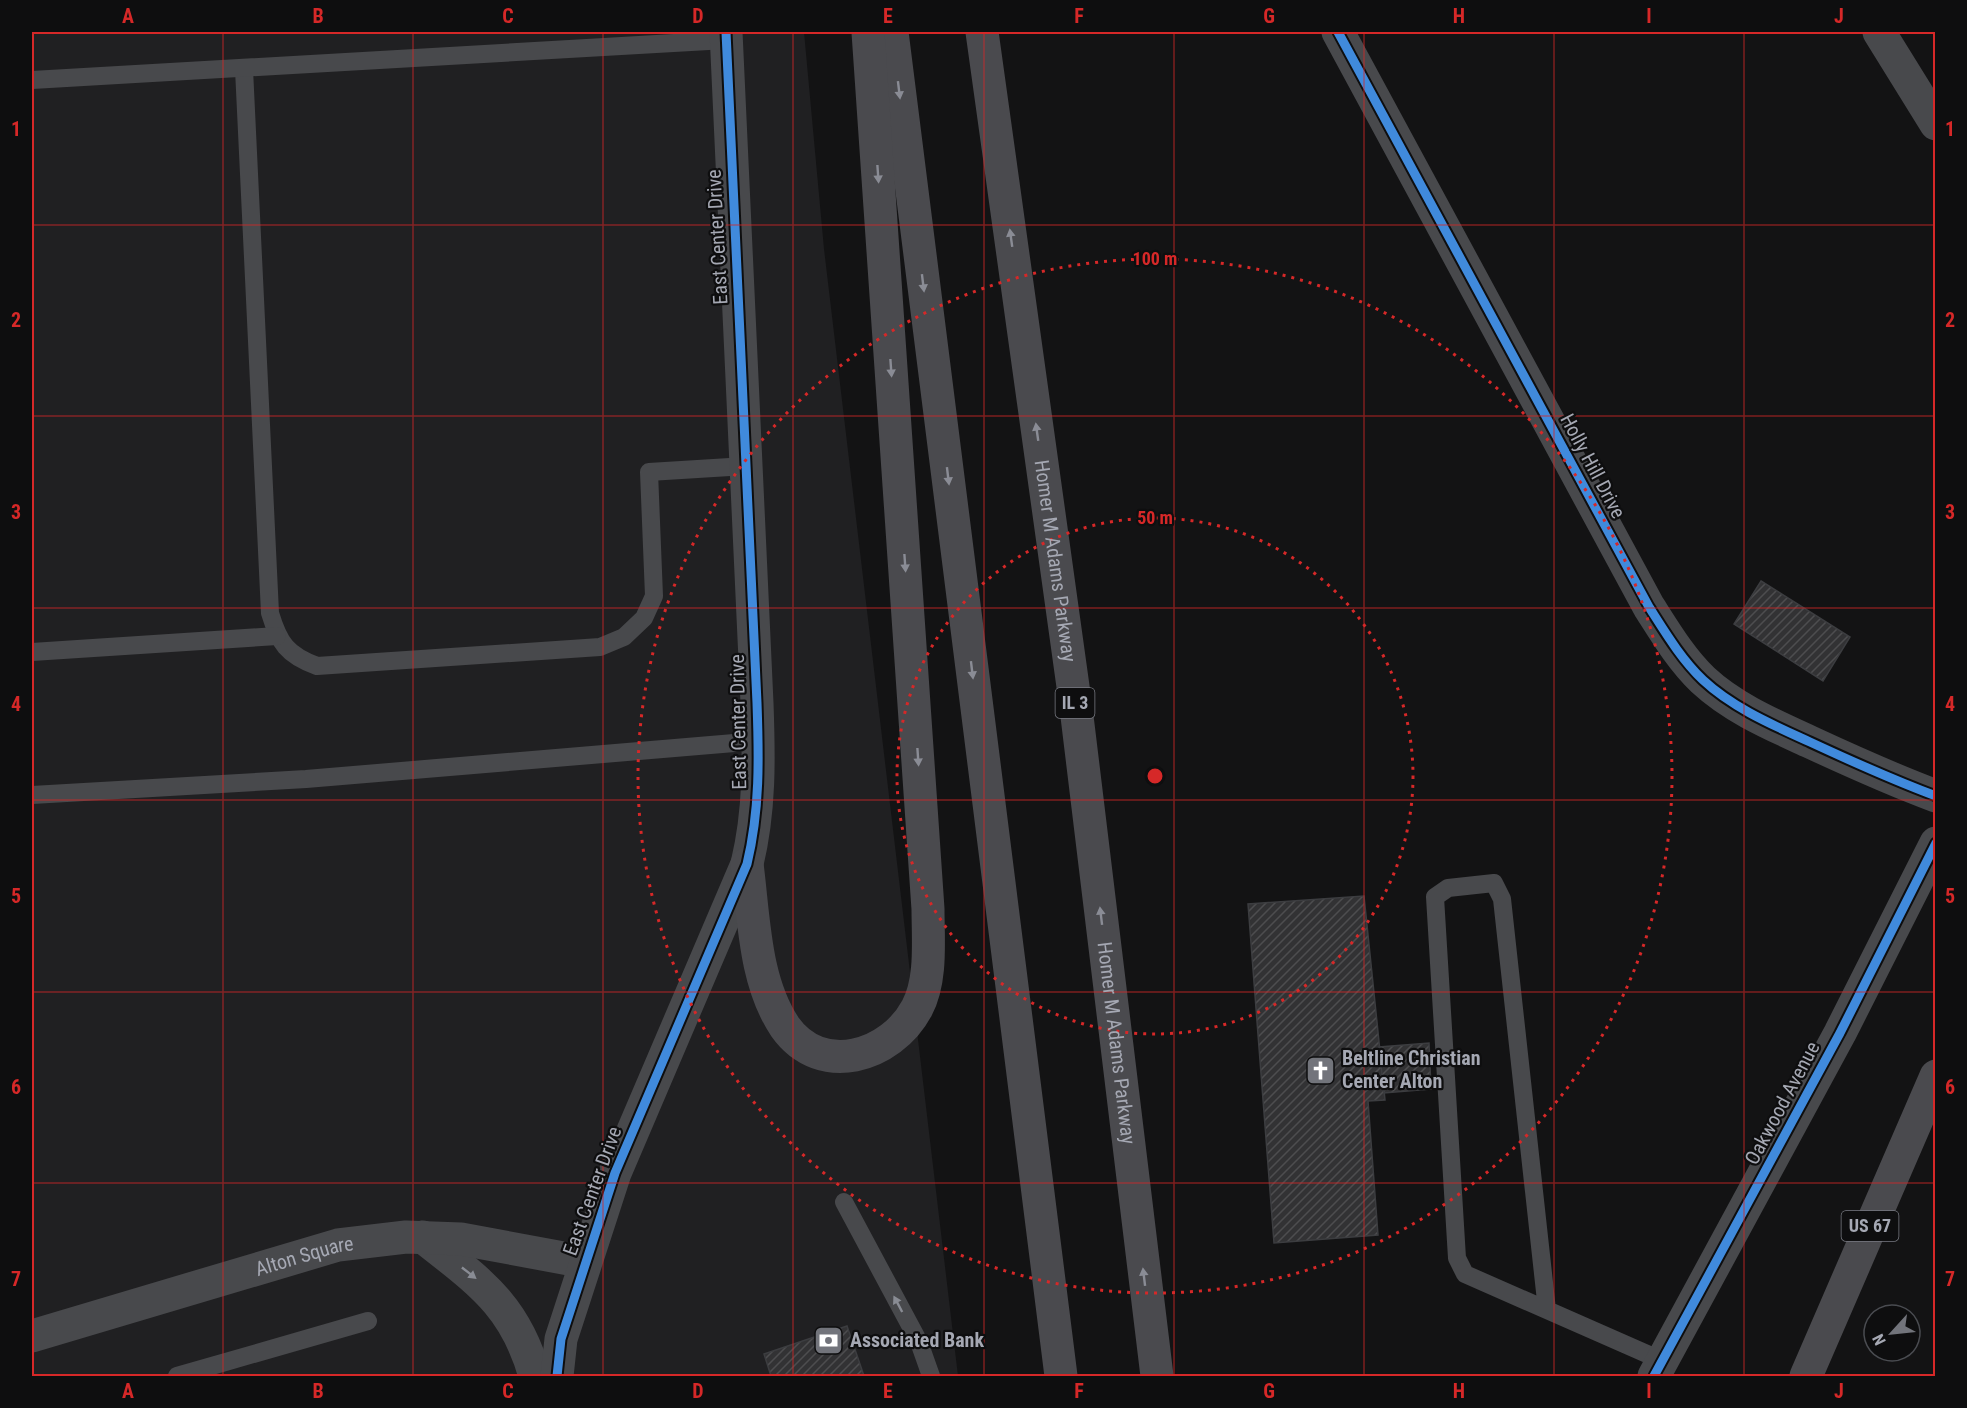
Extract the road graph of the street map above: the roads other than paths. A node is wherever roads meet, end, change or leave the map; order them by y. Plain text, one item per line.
1 (868, 32) edge
2 (892, 32) edge
3 (982, 32) edge
4 (1338, 32) edge
5 (1879, 32) edge
6 (726, 36) edge
7 (243, 69) junction
8 (32, 80) edge
9 (1935, 124) edge
10 (746, 466) junction
11 (277, 636) junction
12 (32, 652) edge
13 (758, 741) junction
14 (32, 795) edge
15 (1935, 796) edge
16 (1935, 843) edge
17 (747, 864) junction
18 (1935, 1076) edge
19 (844, 1202) dead end
20 (423, 1237) junction
21 (585, 1262) junction
22 (1547, 1310) junction
23 (368, 1321) dead end
24 (1150, 1324) junction
25 (32, 1336) edge
26 (1658, 1369) edge
27 (177, 1377) edge
28 (535, 1377) edge
29 (557, 1377) edge
30 (931, 1377) edge
31 (1061, 1377) edge
32 (1157, 1377) edge
33 (1167, 1377) edge
34 (1806, 1377) edge

1 -> 17 main road
2 -> 31 main road
24 -> 3 main road, Homer M Adams Parkway / IL 3
4 - 15 street, Holly Hill Drive
5 - 9 street
6 - 7 lane
6 - 10 street, East Center Drive
7 - 8 lane
7 - 11 lane
10 - 11 lane
10 - 13 street, East Center Drive
11 - 12 lane
13 - 14 lane
13 - 17 street, East Center Drive
16 - 26 street, Oakwood Avenue
17 - 21 street, East Center Drive
18 - 34 main road, US 67
30 -> 19 lane
20 - 21 street, Alton Square
20 - 25 street, Alton Square
20 -> 28 street
21 - 29 street, East Center Drive
22 - 22 lane
22 - 26 lane
23 - 27 lane
24 - 32 main road, Homer M Adams Parkway / IL 3
24 - 33 main road

